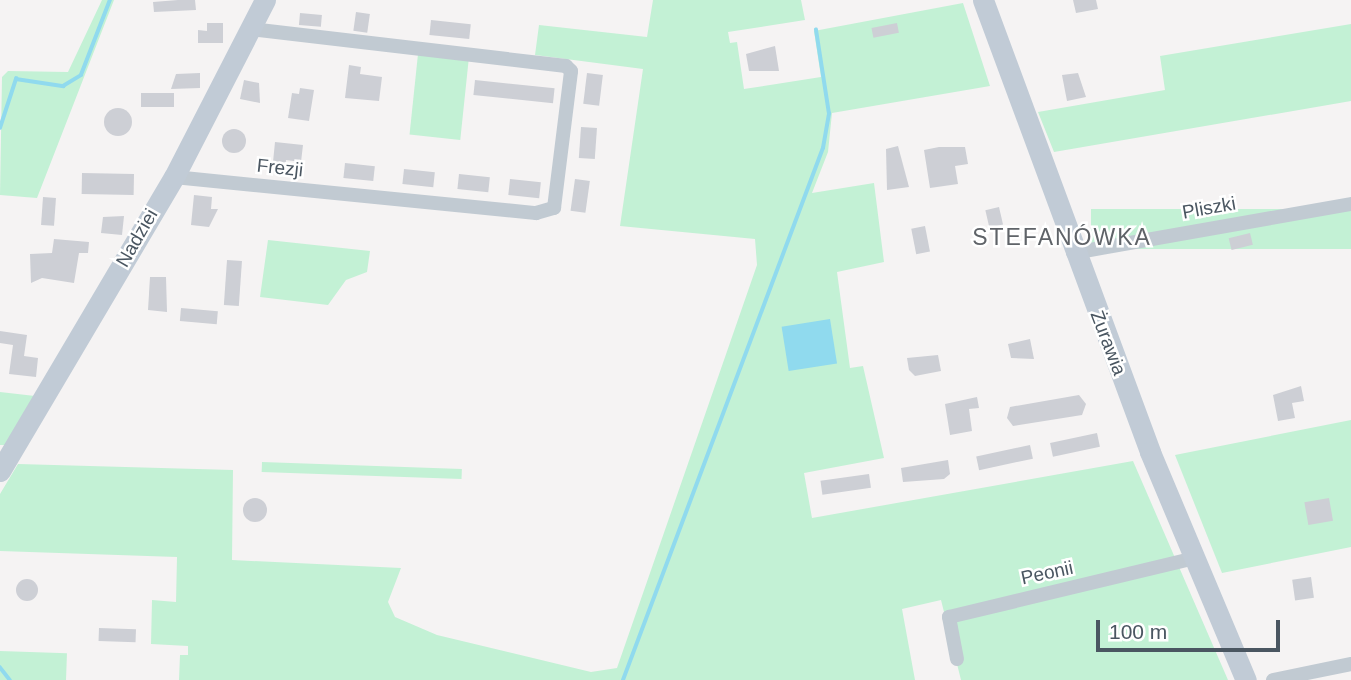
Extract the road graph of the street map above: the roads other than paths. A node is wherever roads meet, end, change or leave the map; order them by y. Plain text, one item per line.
1 (265, 0) edge
2 (983, 0) edge
3 (251, 29) junction
4 (174, 177) junction
5 (1351, 204) edge
6 (1073, 253) junction
7 (0, 471) edge
8 (1195, 558) junction
9 (957, 659) dead end
10 (1351, 664) edge
11 (1246, 680) edge
12 (1273, 680) edge

1 - 3 main road, Nadziei
2 - 6 main road, Żurawia
3 - 4 main road, Nadziei
3 - 4 street, Frezji
4 - 7 main road, Nadziei
5 - 6 street, Pliszki
6 - 8 main road, Żurawia
8 - 9 street, Peonii
8 - 11 main road, Żurawia
10 - 12 street

